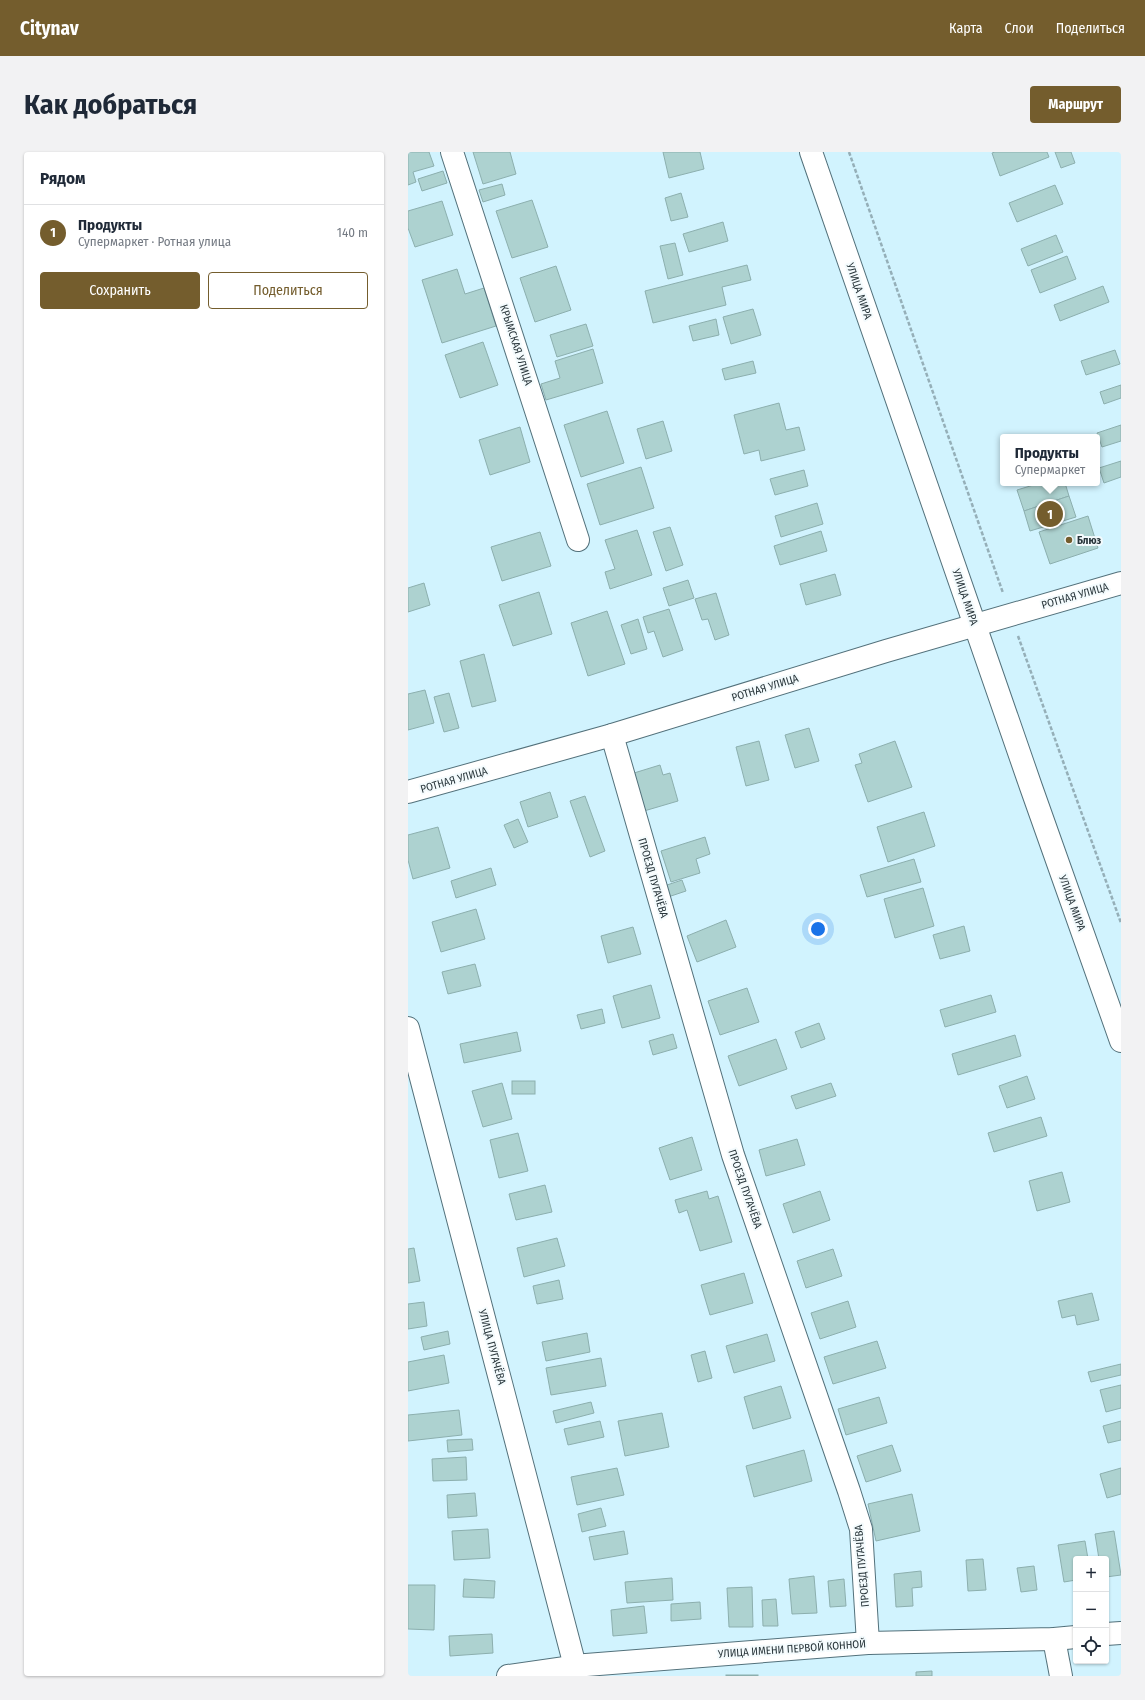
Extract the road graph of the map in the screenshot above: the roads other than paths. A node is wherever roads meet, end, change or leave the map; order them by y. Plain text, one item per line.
1 (452, 152) edge
2 (811, 152) edge
3 (578, 540) dead end
4 (1121, 583) edge
5 (975, 625) junction
6 (612, 735) junction
7 (408, 792) edge
8 (408, 1028) edge
9 (1121, 1041) edge
10 (1121, 1633) edge
11 (1109, 1634) edge
12 (1073, 1637) edge
13 (1054, 1639) junction
14 (868, 1643) junction
15 (583, 1669) edge
16 (508, 1676) edge
17 (1061, 1676) edge

1 - 3 street, КРЫМСКАЯ УЛИЦА
2 - 5 street, УЛИЦА МИРА
4 - 5 street, РОТНАЯ УЛИЦА
5 - 6 street, РОТНАЯ УЛИЦА
5 - 9 street, УЛИЦА МИРА
6 - 7 street, РОТНАЯ УЛИЦА
6 - 14 street, ПРОЕЗД ПУГАЧЁВА
8 - 15 street, УЛИЦА ПУГАЧЁВА
10 - 11 street
12 - 13 street, УЛИЦА ИМЕНИ ПЕРВОЙ КОННОЙ
13 - 14 street, УЛИЦА ИМЕНИ ПЕРВОЙ КОННОЙ
13 - 17 street
14 - 15 street, УЛИЦА ИМЕНИ ПЕРВОЙ КОННОЙ
15 - 16 street, УЛИЦА ИМЕНИ ПЕРВОЙ КОННОЙ

